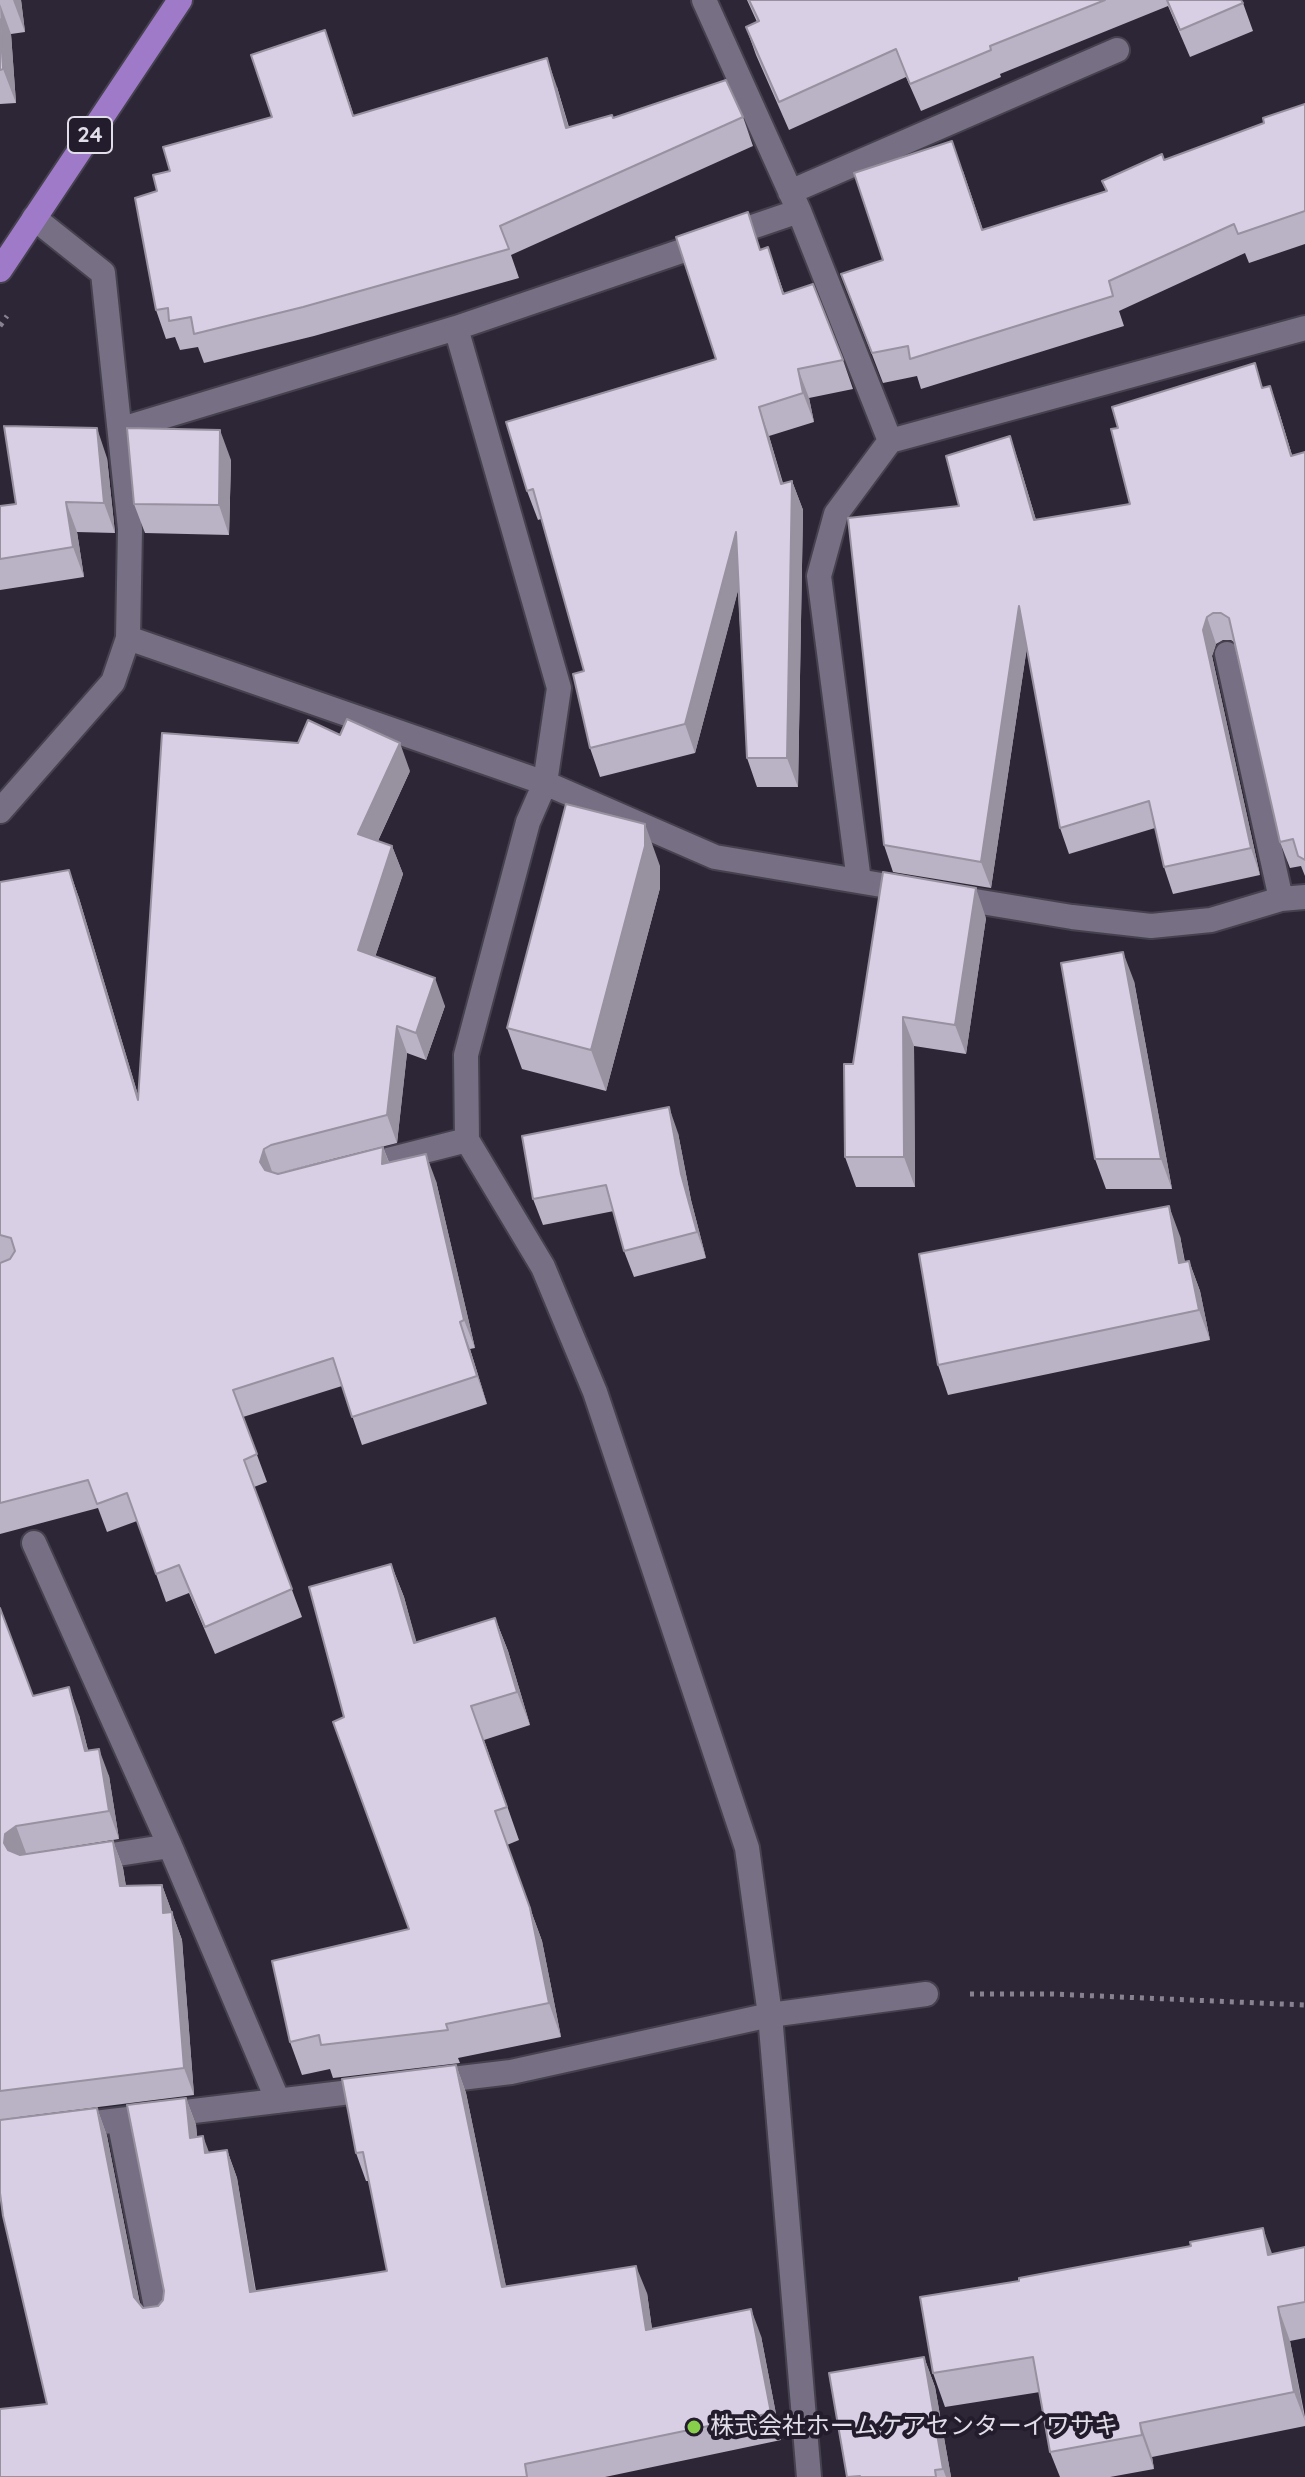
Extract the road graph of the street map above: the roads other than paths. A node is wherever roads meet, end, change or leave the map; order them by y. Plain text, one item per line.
1 (180, 0) edge
2 (704, 0) edge
3 (1117, 50) dead end
4 (794, 202) junction
5 (34, 218) junction
6 (0, 270) edge
7 (456, 328) junction
8 (1305, 328) edge
9 (122, 429) junction
10 (890, 441) junction
11 (128, 638) junction
12 (1227, 654) dead end
13 (545, 783) junction
14 (0, 811) edge
15 (859, 881) junction
16 (1293, 898) edge
17 (467, 1140) junction
18 (330, 1175) edge
19 (34, 1543) dead end
20 (170, 1846) junction
21 (60, 1863) edge
22 (926, 1994) road end
23 (770, 2015) junction
24 (278, 2101) junction
25 (119, 2120) junction
26 (45, 2128) edge
27 (159, 2322) edge
28 (809, 2477) edge

1 - 5 main road, 24
2 - 4 street
3 - 4 street
4 - 7 street
4 - 10 street
5 - 6 main road, 24
5 - 9 street
7 - 9 street
7 - 13 street
8 - 10 street
9 - 11 street
10 - 15 street
11 - 13 street
11 - 14 street
12 - 16 street
13 - 15 street
13 - 17 street
15 - 16 street
17 - 18 street
17 - 23 street
19 - 20 street
20 - 21 street
20 - 24 street
22 - 23 street
23 - 24 street
23 - 28 street
24 - 25 street
25 - 26 street
25 - 27 street

